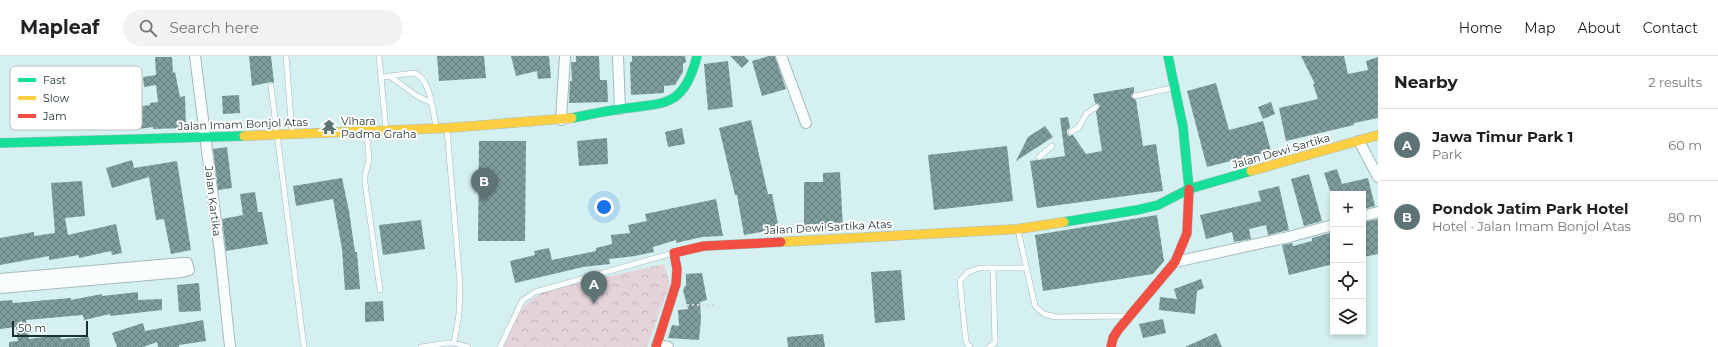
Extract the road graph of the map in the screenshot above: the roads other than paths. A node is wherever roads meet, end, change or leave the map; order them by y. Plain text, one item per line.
1 (195, 56) edge
2 (286, 56) edge
3 (380, 56) edge
4 (565, 56) edge
5 (618, 56) edge
6 (697, 56) edge
7 (781, 56) edge
8 (1168, 56) edge
9 (382, 77) junction
10 (391, 77) junction
11 (271, 86) dead end
12 (1175, 87) junction
13 (1135, 96) dead end
14 (432, 103) junction
15 (1096, 107) dead end
16 (620, 109) junction
17 (561, 120) junction
18 (806, 123) dead end
19 (447, 128) junction
20 (436, 129) junction
21 (387, 131) junction
22 (367, 132) junction
23 (1071, 132) dead end
24 (278, 134) junction
25 (292, 134) junction
26 (1378, 134) edge
27 (205, 137) junction
28 (1359, 141) junction
29 (0, 143) edge
30 (1052, 146) dead end
31 (1039, 157) dead end
32 (1378, 177) edge
33 (1189, 189) junction
34 (1378, 212) edge
35 (1366, 215) edge
36 (1330, 226) edge
37 (1018, 229) junction
38 (674, 253) junction
39 (1175, 262) junction
40 (993, 268) junction
41 (1026, 268) junction
42 (0, 279) edge
43 (0, 288) edge
44 (380, 290) dead end
45 (1130, 316) junction
46 (454, 344) junction
47 (656, 346) edge
48 (230, 347) edge
49 (304, 347) edge
50 (421, 347) edge
51 (467, 347) edge
52 (500, 347) edge
53 (668, 347) edge
54 (970, 347) edge
55 (990, 347) edge
56 (1111, 347) edge

1 - 27 street, Jalan Kartika
2 - 25 lane
3 - 9 lane
4 - 17 street
5 - 16 street
6 - 16 street, Jalan Imam Bonjol Atas
7 - 18 street
8 - 12 street
9 - 10 lane
9 - 21 lane
10 - 14 lane
10 - 14 lane
11 - 24 lane
12 - 13 lane
12 - 33 street
14 - 20 lane
15 - 23 lane
16 - 17 street, Jalan Imam Bonjol Atas
17 - 19 street, Jalan Imam Bonjol Atas
19 - 20 street, Jalan Imam Bonjol Atas
19 - 46 lane
20 - 21 street, Jalan Imam Bonjol Atas
21 - 22 street, Jalan Imam Bonjol Atas
22 - 25 street, Jalan Imam Bonjol Atas
22 - 44 lane
24 - 25 street, Jalan Imam Bonjol Atas
24 - 27 street, Jalan Imam Bonjol Atas
24 - 49 lane
26 - 28 street, Jalan Dewi Sartika
27 - 29 street, Jalan Imam Bonjol Atas
27 - 48 street, Jalan Kartika
28 - 32 street
28 - 33 street, Jalan Dewi Sartika
30 - 31 lane
33 - 37 street, Jalan Dewi Sartika Atas
33 - 39 street
34 - 35 street
36 - 39 street
37 - 38 street, Jalan Dewi Sartika Atas
37 - 41 lane
38 - 47 street
38 - 52 lane, Jalan Dewi Sartika Atas
39 - 45 street
40 - 41 lane
40 - 54 lane
40 - 55 lane
41 - 45 lane
42 - 43 street
45 - 56 street
46 - 50 lane
46 - 51 lane
47 - 53 street

